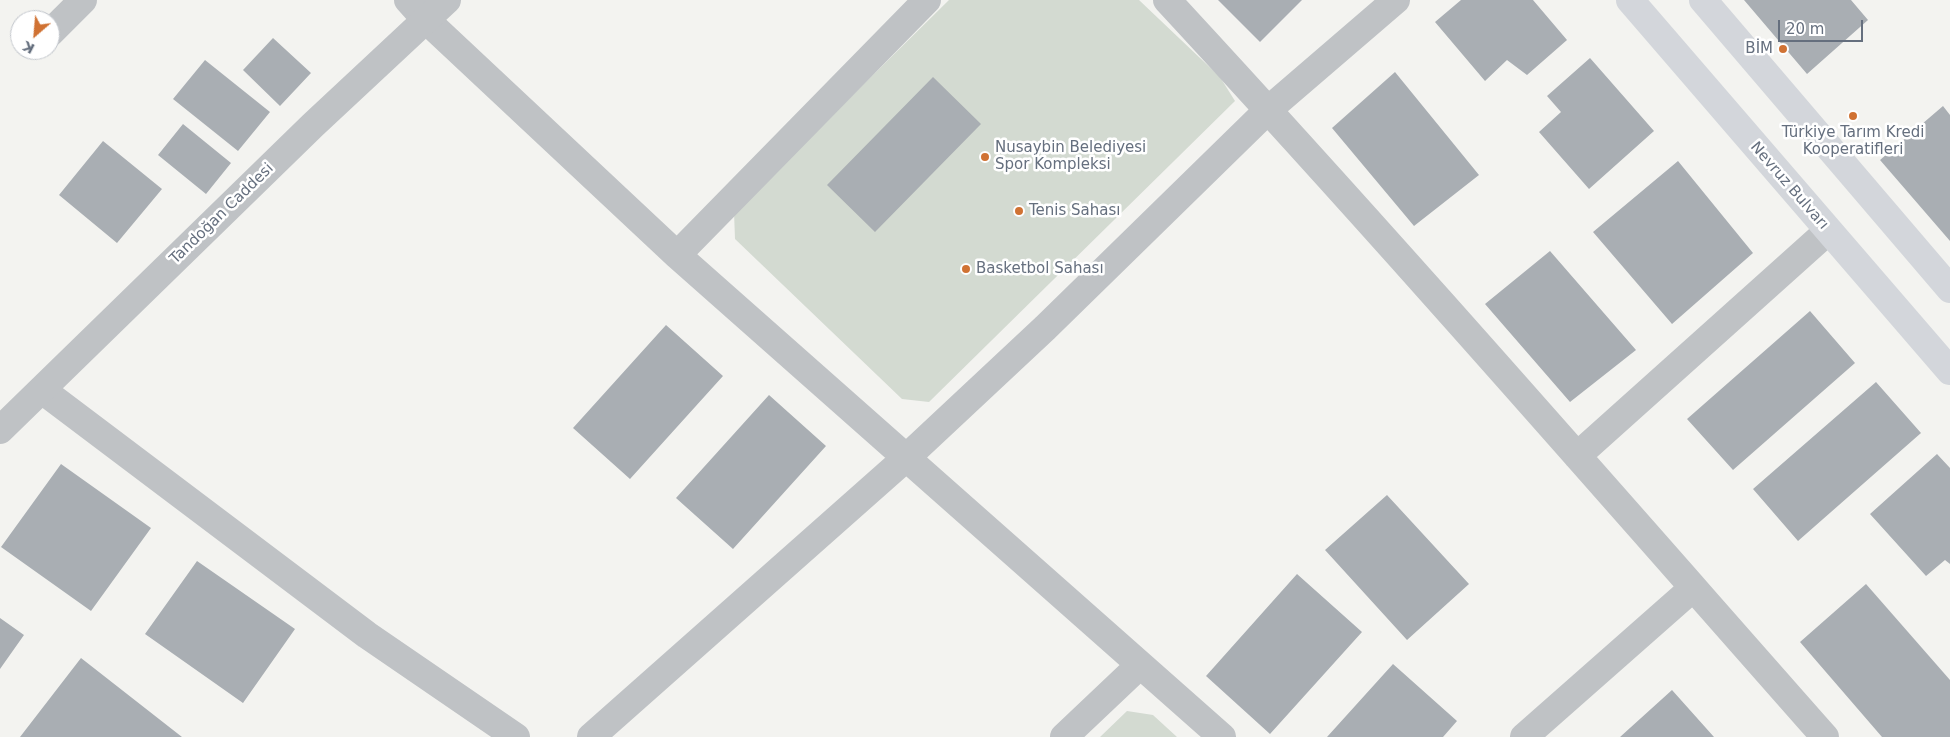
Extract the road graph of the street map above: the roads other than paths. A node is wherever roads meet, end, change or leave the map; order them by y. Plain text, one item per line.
1 (83, 0) edge
2 (447, 0) edge
3 (927, 0) edge
4 (1167, 0) edge
5 (1396, 0) edge
6 (1630, 0) edge
7 (1704, 0) edge
8 (417, 9) edge
9 (60, 23) edge
10 (1268, 110) junction
11 (1828, 231) junction
12 (677, 254) junction
13 (1950, 290) edge
14 (1950, 371) edge
15 (42, 390) junction
16 (0, 430) edge
17 (1577, 456) junction
18 (906, 458) junction
19 (1693, 588) junction
20 (1140, 665) junction
21 (516, 737) edge
22 (591, 737) edge
23 (1064, 737) edge
24 (1222, 737) edge
25 (1524, 737) edge
26 (1825, 737) edge

1 - 9 street
2 - 8 street, Tandoğan Caddesi
3 - 12 street
4 - 10 street
5 - 10 street
6 - 11 main road, Nevruz Bulvarı
7 - 13 main road
8 - 12 street
8 - 15 street, Tandoğan Caddesi
10 - 17 street
10 - 18 street
11 - 14 main road, Nevruz Bulvarı
11 - 17 street
12 - 18 street
15 - 16 street, Tandoğan Caddesi
15 - 21 street
17 - 19 street
18 - 20 street
18 - 22 street
19 - 25 street
19 - 26 street
20 - 23 street
20 - 24 street

